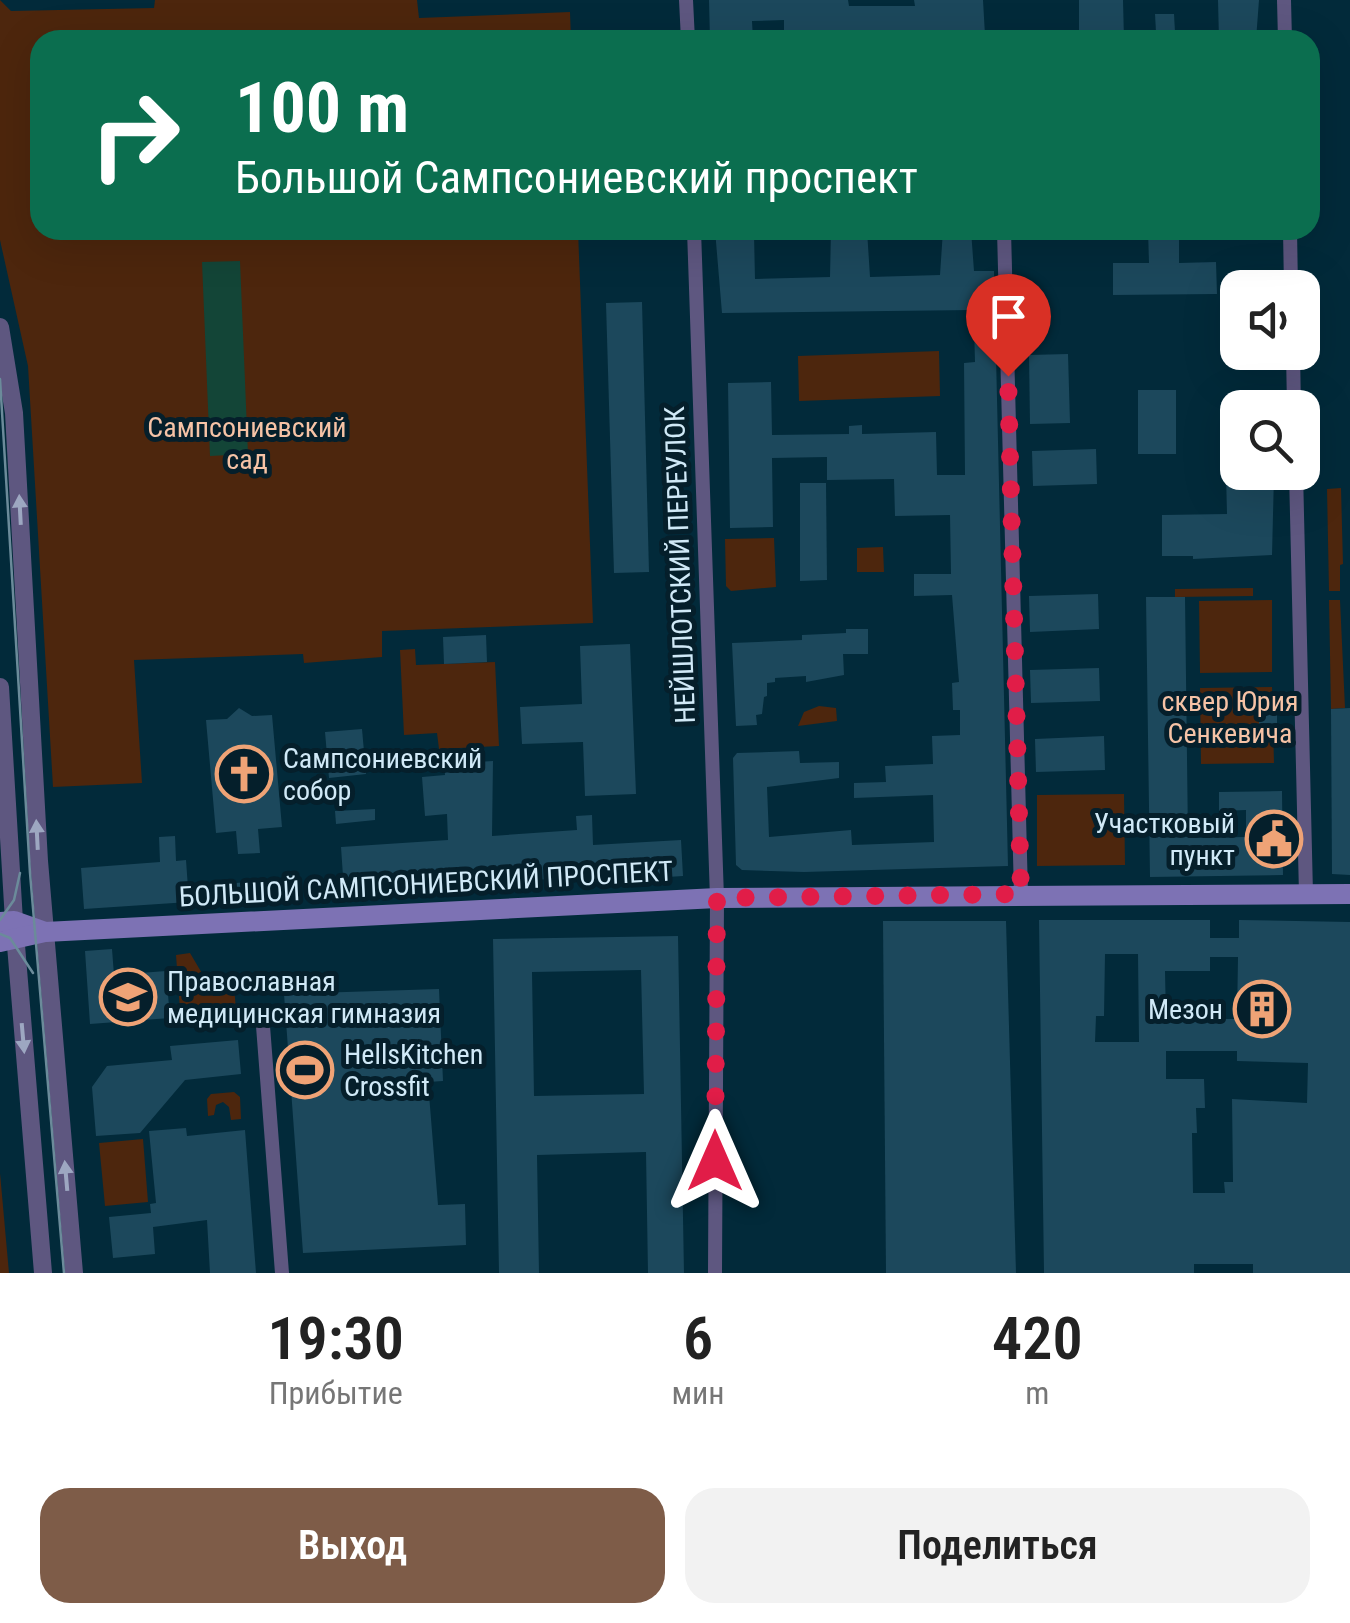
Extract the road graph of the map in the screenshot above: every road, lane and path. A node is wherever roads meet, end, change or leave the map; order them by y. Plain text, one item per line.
1 (686, 0) edge
2 (1284, 0) edge
3 (688, 30) edge
4 (1285, 30) edge
5 (694, 240) edge
6 (1004, 240) edge
7 (1290, 240) edge
8 (1291, 270) edge
9 (0, 326) edge
10 (1296, 490) edge
11 (0, 688) edge
12 (1021, 894) junction
13 (1306, 894) junction
14 (1350, 894) edge
15 (717, 898) junction
16 (7, 932) edge
17 (45, 932) junction
18 (262, 1026) dead end
19 (43, 1273) edge
20 (74, 1273) edge
21 (282, 1273) edge
22 (714, 1273) edge

1 - 3 street
2 - 4 street
5 - 15 street, НЕЙШЛОТСКИЙ ПЕРЕУЛОК
6 - 12 street
7 - 8 street
17 -> 9 street
10 - 13 street
11 - 16 street
12 - 13 main road, БОЛЬШОЙ САМПСОНИЕВСКИЙ ПРОСПЕКТ
12 - 15 main road, БОЛЬШОЙ САМПСОНИЕВСКИЙ ПРОСПЕКТ
13 - 14 main road, БОЛЬШОЙ САМПСОНИЕВСКИЙ ПРОСПЕКТ
15 - 17 main road, БОЛЬШОЙ САМПСОНИЕВСКИЙ ПРОСПЕКТ
15 - 22 street, НЕЙШЛОТСКИЙ ПЕРЕУЛОК
16 - 17 main road, БОЛЬШОЙ САМПСОНИЕВСКИЙ ПРОСПЕКТ
16 -> 19 street
20 -> 17 street
18 - 21 street

